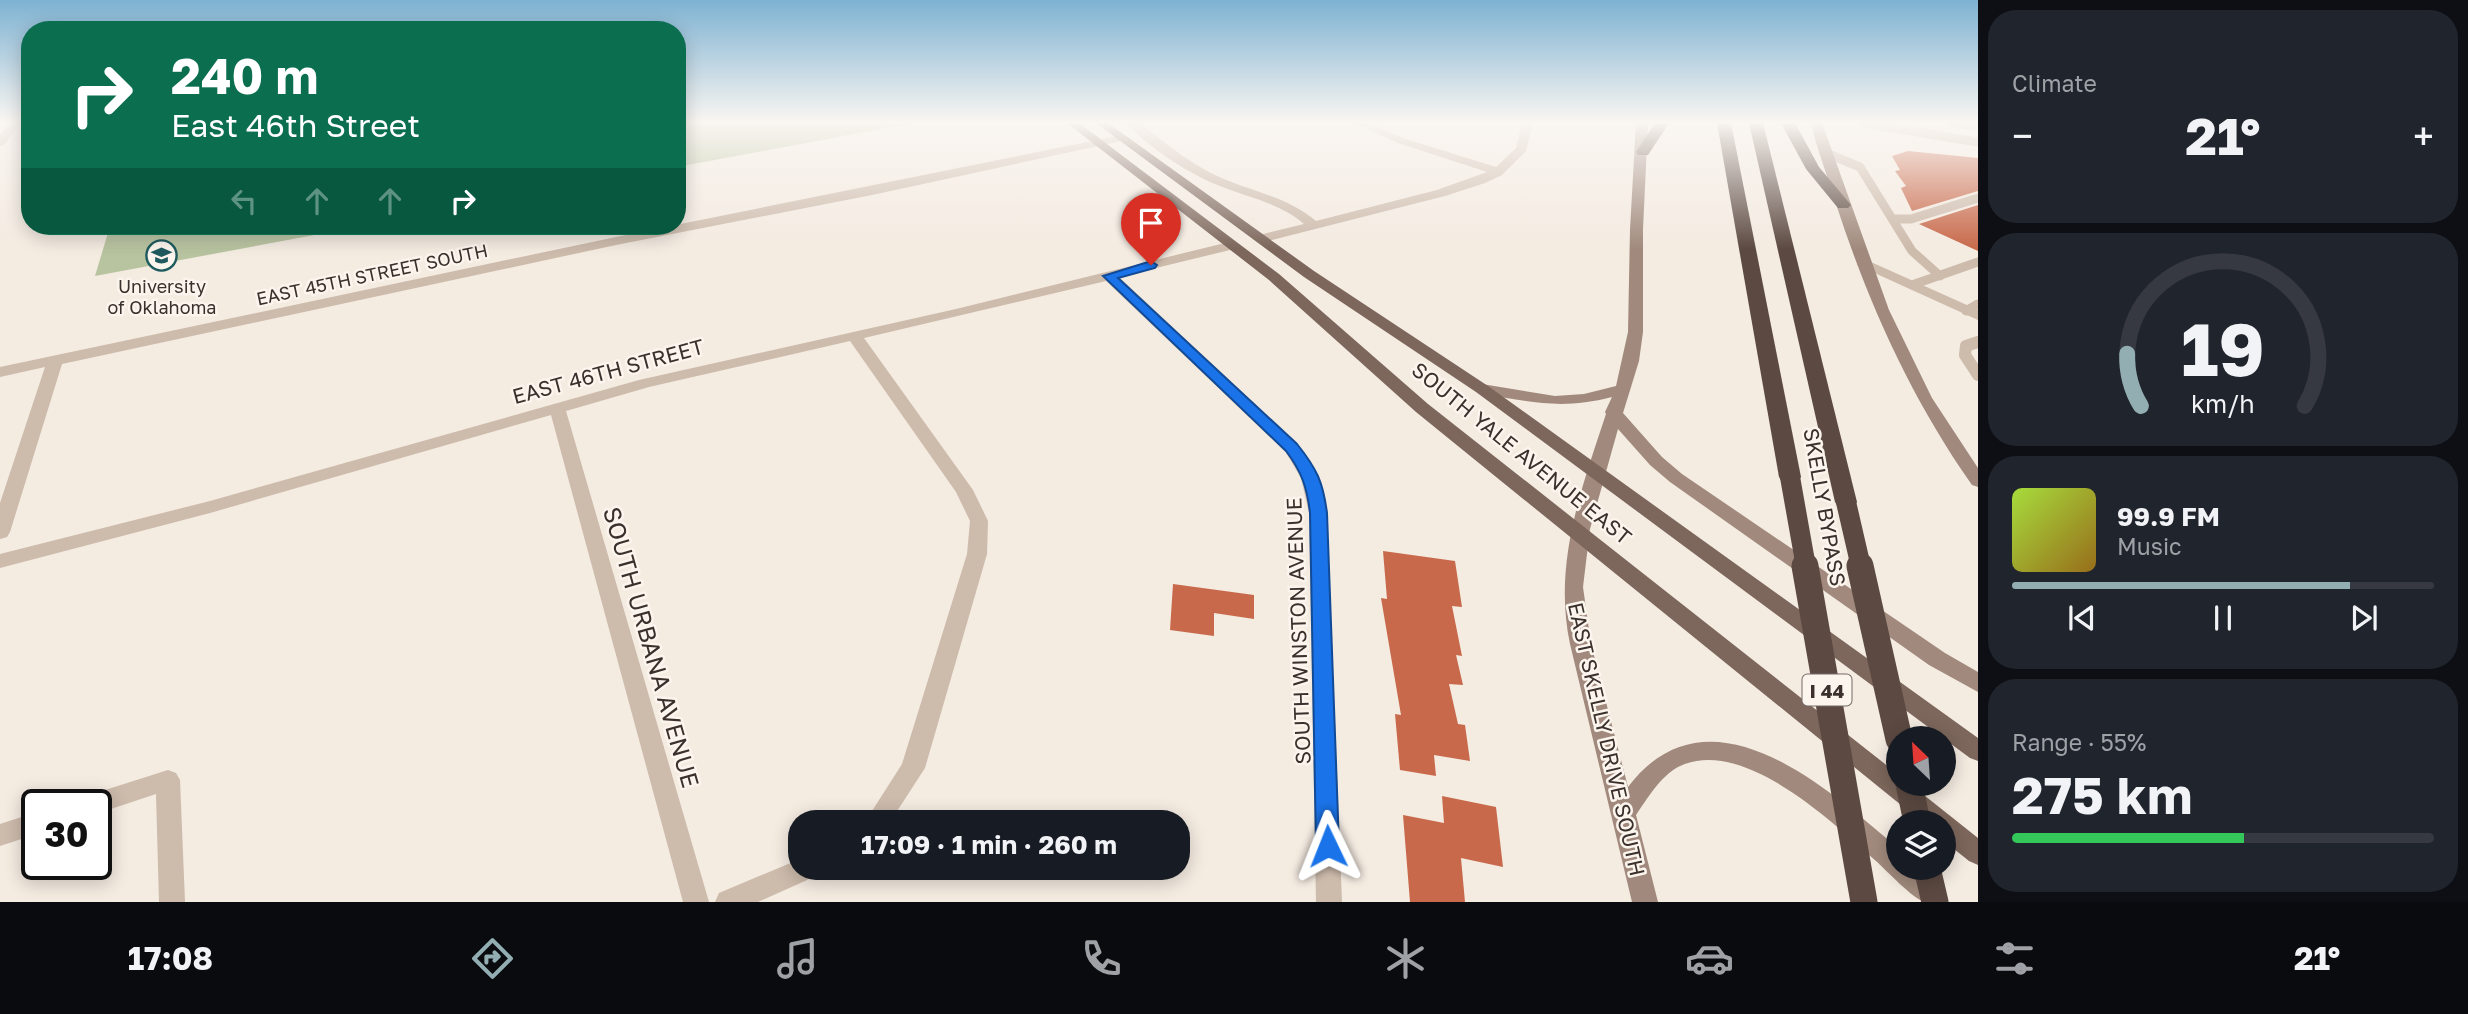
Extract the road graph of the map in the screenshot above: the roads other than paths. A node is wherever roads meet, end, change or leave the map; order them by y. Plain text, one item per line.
1 (995, 165) edge
2 (1128, 165) edge
3 (1159, 165) edge
4 (1191, 165) edge
5 (1477, 165) edge
6 (1506, 165) edge
7 (1642, 165) edge
8 (1732, 165) edge
9 (1766, 165) edge
10 (1810, 165) edge
11 (1830, 165) edge
12 (1855, 165) edge
13 (1499, 172) junction
14 (1978, 198) edge
15 (1843, 205) junction
16 (1893, 219) junction
17 (1314, 226) junction
18 (686, 227) edge
19 (647, 235) edge
20 (1260, 239) junction
21 (1233, 245) junction
22 (1862, 262) junction
23 (1978, 262) edge
24 (1109, 276) junction
25 (1940, 276) junction
26 (1912, 285) junction
27 (1974, 310) edge
28 (854, 336) junction
29 (1978, 342) edge
30 (55, 360) junction
31 (0, 372) edge
32 (1978, 375) edge
33 (1482, 389) junction
34 (1622, 389) junction
35 (557, 407) junction
36 (1613, 412) junction
37 (1596, 472) junction
38 (1978, 481) edge
39 (0, 532) edge
40 (1581, 534) junction
41 (0, 561) edge
42 (1978, 684) edge
43 (1896, 726) edge
44 (1978, 751) edge
45 (112, 798) edge
46 (885, 810) edge
47 (1925, 810) edge
48 (1623, 813) junction
49 (21, 828) edge
50 (0, 835) edge
51 (1956, 835) edge
52 (1978, 853) edge
53 (1886, 854) edge
54 (788, 876) edge
55 (1917, 880) edge
56 (1930, 880) edge
57 (172, 902) edge
58 (696, 902) edge
59 (728, 902) edge
60 (1329, 902) edge
61 (1645, 902) edge
62 (1864, 902) edge
63 (1935, 902) edge
64 (1943, 902) edge

1 - 18 street, EAST 45TH STREET SOUTH
2 - 21 main road, SOUTH YALE AVENUE EAST
3 - 20 main road, SOUTH YALE AVENUE EAST
4 - 17 street
5 - 13 street
6 - 13 street
7 - 34 main road, EAST SKELLY DRIVE SOUTH
8 - 62 highway, SKELLY BYPASS / I 44, bridge
9 - 43 highway, SKELLY BYPASS, bridge
10 - 15 highway
11 - 15 main road
12 - 16 lane
13 - 17 street
14 - 16 lane
15 - 22 main road
16 - 25 lane
17 - 20 street
19 - 30 street, EAST 45TH STREET SOUTH
20 - 21 main road
20 - 33 main road, SOUTH YALE AVENUE EAST
21 - 24 street, EAST 46TH STREET
21 - 40 main road, SOUTH YALE AVENUE EAST
22 - 26 street
22 - 38 main road
23 - 25 lane
24 - 28 street, EAST 46TH STREET
24 - 60 street, SOUTH WINSTON AVENUE
25 - 26 lane
26 - 27 street
28 - 35 street, EAST 46TH STREET
28 - 46 street
29 - 32 lane
30 - 31 street, EAST 45TH STREET SOUTH
30 - 39 street
33 - 34 main road
33 - 37 main road, SOUTH YALE AVENUE EAST
34 - 36 main road, EAST SKELLY DRIVE SOUTH
35 - 41 street, EAST 46TH STREET
35 - 58 street, SOUTH URBANA AVENUE
36 - 37 main road, EAST SKELLY DRIVE SOUTH
36 - 42 main road
37 - 40 main road, EAST SKELLY DRIVE SOUTH
37 - 44 main road, SOUTH YALE AVENUE EAST
40 - 47 main road, SOUTH YALE AVENUE EAST
40 - 48 main road, EAST SKELLY DRIVE SOUTH
45 - 57 street
48 - 53 main road
48 - 61 main road, EAST SKELLY DRIVE SOUTH
49 - 50 street
51 - 52 main road, SOUTH YALE AVENUE EAST
54 - 59 street
55 - 64 main road
56 - 63 highway, bridge

